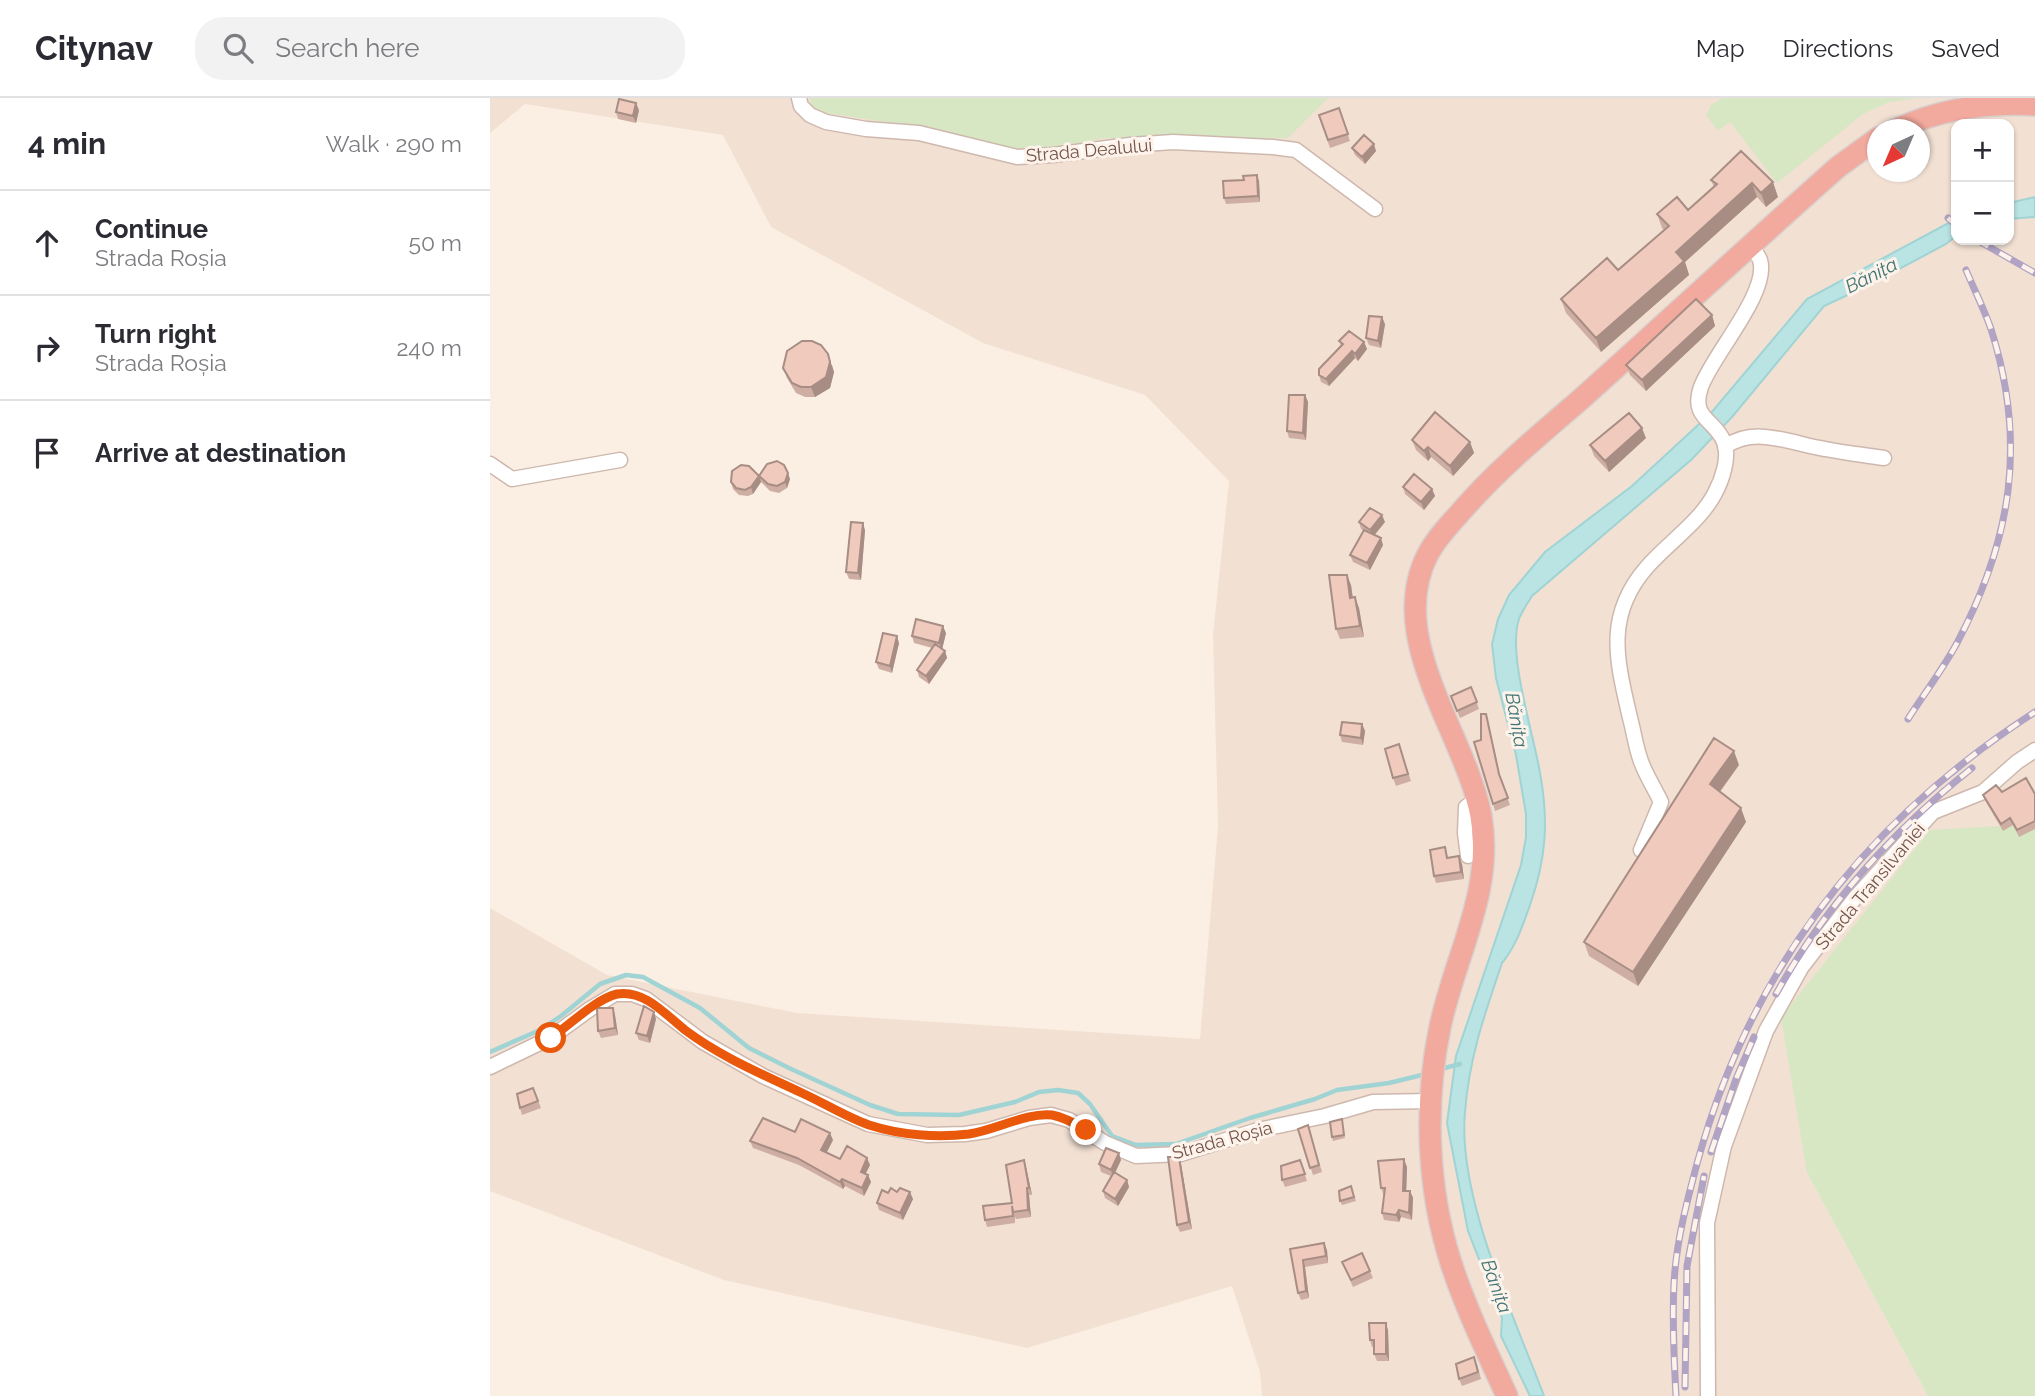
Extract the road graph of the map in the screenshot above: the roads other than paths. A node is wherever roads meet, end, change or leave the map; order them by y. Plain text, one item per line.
1 (799, 98) edge
2 (2035, 105) edge
3 (1920, 119) edge
4 (1867, 146) edge
5 (1375, 209) dead end
6 (1752, 246) junction
7 (1724, 444) junction
8 (1884, 458) dead end
9 (620, 460) dead end
10 (490, 464) edge
11 (2035, 750) edge
12 (1477, 799) junction
13 (1641, 849) edge
14 (1468, 856) dead end
15 (490, 1067) edge
16 (1432, 1093) junction
17 (1507, 1396) edge
18 (1708, 1396) edge

1 - 5 street, Strada Dealului
2 - 3 highway
4 - 6 highway
6 - 7 street
6 - 12 highway
7 - 8 street
7 - 13 street
9 - 10 street
11 - 18 street, Strada Transilvaniei
12 - 14 street
12 - 16 highway
15 - 16 street, Strada Roșia
16 - 17 highway

